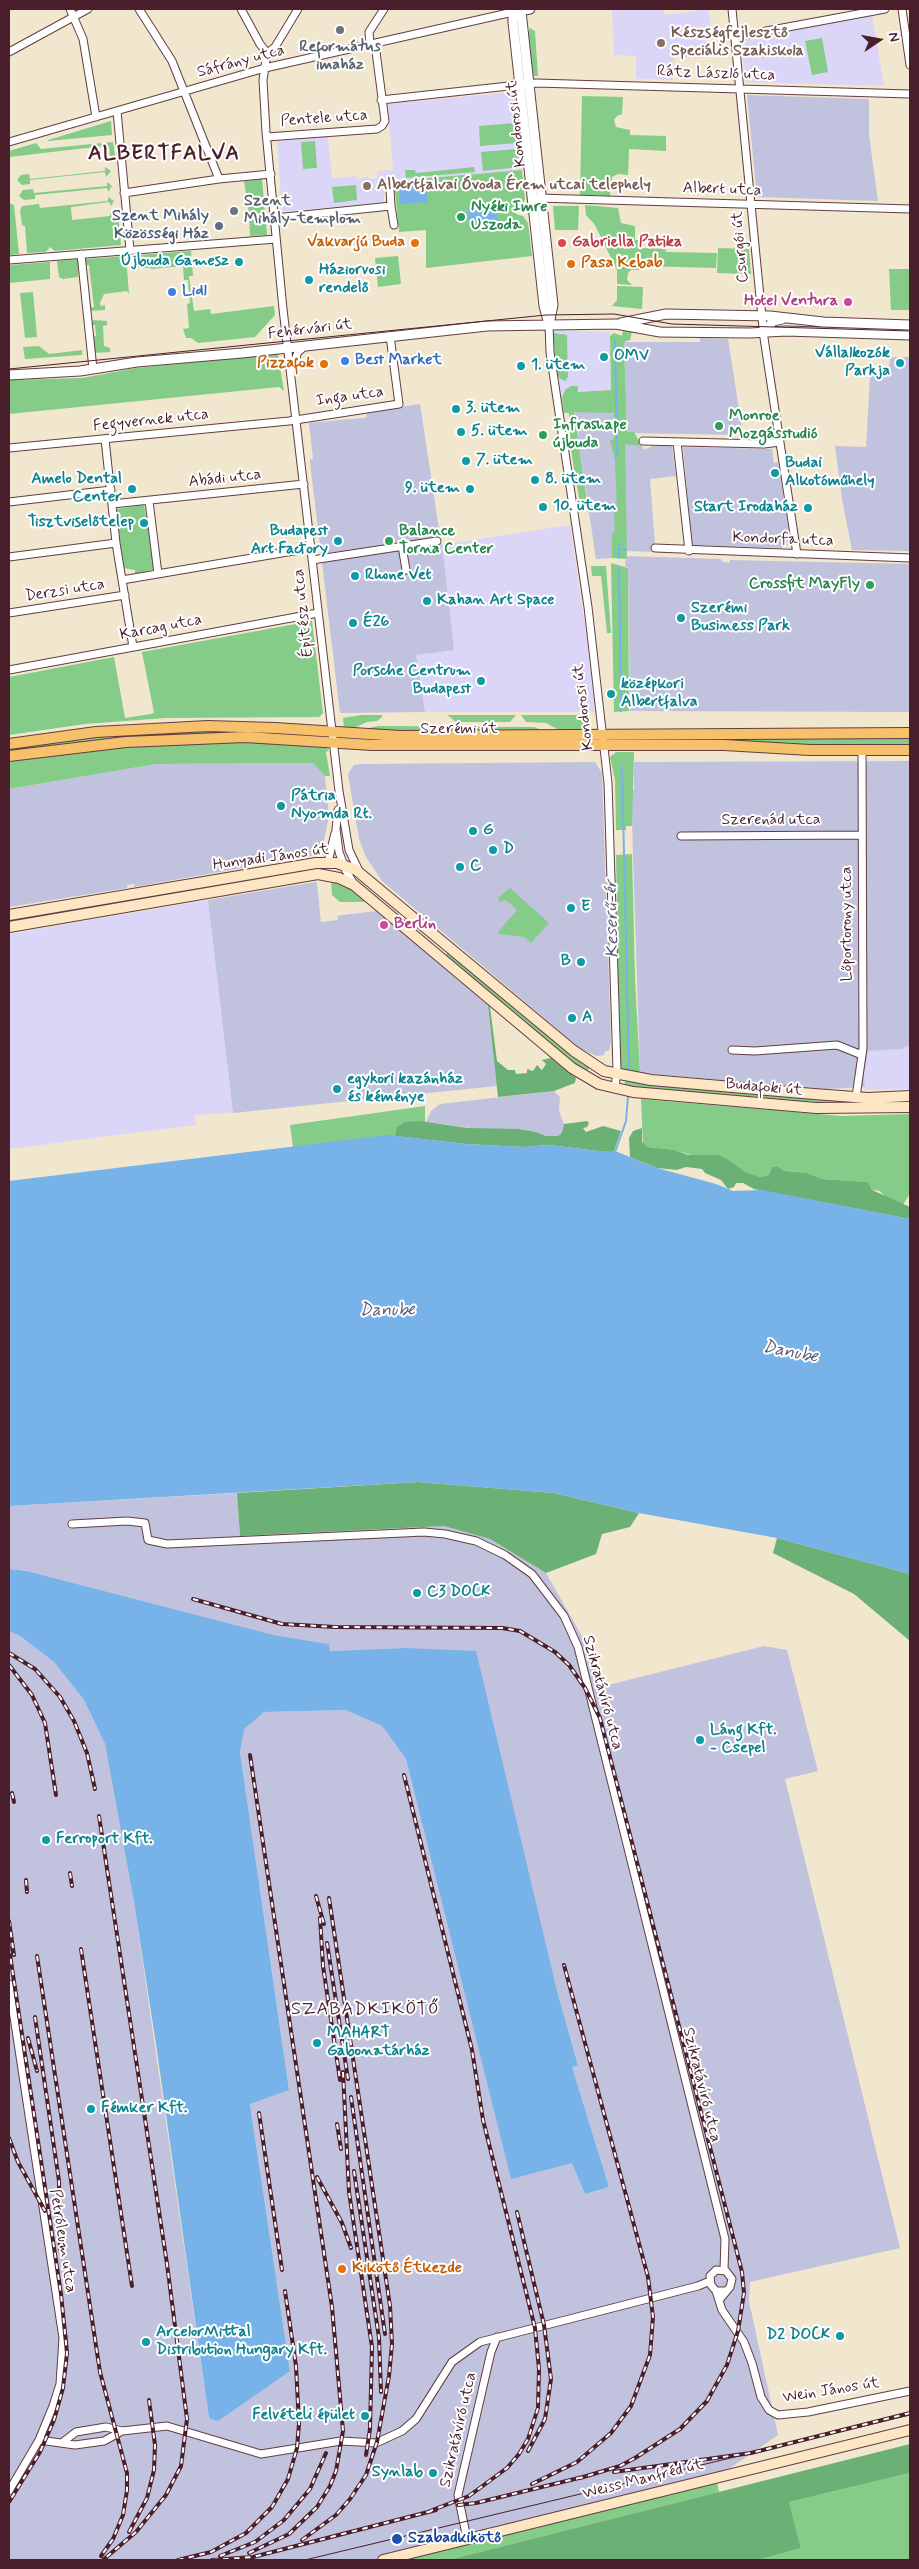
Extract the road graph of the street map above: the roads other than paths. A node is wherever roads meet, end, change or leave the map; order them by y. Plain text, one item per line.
1 (70, 9) edge
2 (88, 9) edge
3 (139, 9) edge
4 (241, 9) edge
5 (298, 9) edge
6 (384, 9) edge
7 (732, 9) edge
8 (885, 9) edge
9 (902, 9) edge
10 (519, 10) edge
11 (74, 17) junction
12 (734, 37) junction
13 (372, 44) junction
14 (9, 52) edge
15 (267, 53) junction
16 (910, 65) edge
17 (264, 68) junction
18 (524, 85) junction
19 (739, 88) junction
20 (184, 92) junction
21 (910, 94) edge
22 (381, 100) junction
23 (117, 111) junction
24 (96, 117) junction
25 (267, 137) junction
26 (9, 142) edge
27 (271, 174) junction
28 (219, 179) junction
29 (390, 189) dead end
30 (124, 193) junction
31 (537, 198) junction
32 (392, 206) junction
33 (751, 206) junction
34 (910, 209) edge
35 (275, 218) junction
36 (394, 225) dead end
37 (276, 238) junction
38 (130, 250) junction
39 (81, 254) junction
40 (9, 260) edge
41 (762, 316) junction
42 (800, 319) junction
43 (548, 324) junction
44 (616, 324) junction
45 (910, 325) edge
46 (764, 333) junction
47 (910, 335) edge
48 (390, 336) junction
49 (309, 344) junction
50 (288, 347) junction
51 (93, 369) junction
52 (291, 374) junction
53 (9, 375) edge
54 (296, 419) junction
55 (105, 439) junction
56 (643, 441) dead end
57 (677, 442) junction
58 (780, 442) junction
59 (9, 448) edge
60 (304, 484) junction
61 (111, 490) junction
62 (149, 501) junction
63 (9, 502) edge
64 (112, 504) junction
65 (438, 541) dead end
66 (116, 543) junction
67 (402, 546) junction
68 (311, 548) junction
69 (655, 548) dead end
70 (689, 551) junction
71 (797, 554) junction
72 (9, 558) edge
73 (910, 558) edge
74 (312, 560) junction
75 (406, 570) dead end
76 (158, 574) junction
77 (122, 580) junction
78 (125, 595) junction
79 (9, 613) edge
80 (318, 613) junction
81 (134, 647) junction
82 (9, 670) edge
83 (910, 733) edge
84 (332, 737) junction
85 (603, 740) junction
86 (9, 744) edge
87 (862, 750) junction
88 (910, 750) edge
89 (9, 756) edge
90 (338, 791) junction
91 (336, 829) junction
92 (862, 835) junction
93 (681, 836) dead end
94 (346, 837) junction
95 (337, 862) junction
96 (361, 874) junction
97 (322, 875) junction
98 (210, 881) junction
99 (198, 883) junction
100 (354, 885) junction
101 (212, 892) junction
102 (132, 894) junction
103 (200, 894) junction
104 (74, 904) junction
105 (134, 906) junction
106 (42, 909) junction
107 (9, 915) edge
108 (58, 918) junction
109 (9, 927) edge
110 (426, 928) junction
111 (418, 938) junction
112 (449, 947) junction
113 (440, 957) junction
114 (732, 1050) dead end
115 (862, 1055) junction
116 (617, 1075) junction
117 (615, 1089) junction
118 (910, 1096) edge
119 (856, 1097) junction
120 (910, 1107) edge
121 (854, 1109) junction
122 (72, 1524) dead end
123 (9, 1984) edge
124 (721, 2270) junction
125 (712, 2286) junction
126 (724, 2291) junction
127 (720, 2299) junction
128 (497, 2338) junction
129 (910, 2392) edge
130 (910, 2430) edge
131 (122, 2431) junction
132 (39, 2440) junction
133 (63, 2442) junction
134 (9, 2491) edge
135 (467, 2540) junction
136 (384, 2560) edge

1 - 11 street
2 - 11 street
3 - 20 street
4 - 15 street
5 - 15 street
6 - 13 street
7 - 12 street, Csurgói út
8 - 12 street
9 - 16 street
10 - 13 street, Sáfrány utca
10 - 18 street, Kondorosi út
11 - 14 street
11 - 24 street
12 - 19 street, Csurgói út
13 - 17 street, Sáfrány utca
13 - 22 street
15 - 17 street, Építész utca
17 - 20 street, Sáfrány utca
17 - 25 street, Építész utca
18 - 19 street, Rátz László utca
18 - 22 street, Rátz László utca
18 - 31 street, Kondorosi út
19 - 21 street, Rátz László utca
19 - 33 street, Csurgói út
20 - 23 street, Sáfrány utca
20 - 28 street
22 - 25 street, Pentele utca
23 - 24 street, Sáfrány utca
23 - 30 street
24 - 26 street, Sáfrány utca
25 - 27 street, Építész utca
27 - 28 street
27 - 35 street, Építész utca
28 - 30 street
29 - 32 street
30 - 38 street
31 - 33 street, Albert utca
31 - 43 street, Kondorosi út
32 - 35 street
32 - 36 street
33 - 34 street, Albert utca
33 - 41 street, Csurgói út
35 - 37 street, Építész utca
37 - 38 street
37 - 50 street, Építész utca
38 - 39 street
39 - 40 street
39 - 51 street
41 - 42 street, Fehérvári út
41 - 44 street, Fehérvári út
41 - 46 street, Csurgói út
42 - 45 street, Fehérvári út
42 - 46 street
43 - 44 street, Fehérvári út
43 - 48 street, Fehérvári út
43 - 85 street, Kondorosi út
44 - 46 street, Fehérvári út
46 - 47 street, Fehérvári út
46 - 58 street, Csurgói út
48 - 49 street, Fehérvári út
48 - 54 street, Inga utca
49 - 50 street, Fehérvári út
49 - 52 street, Építész utca
50 - 51 street, Fehérvári út
50 - 52 street, Építész utca
51 - 53 street, Fehérvári út
52 - 54 street, Építész utca
54 - 55 street, Fegyvernek utca
54 - 60 street, Építész utca
55 - 59 street, Fegyvernek utca
55 - 61 street
56 - 57 street
57 - 58 street
57 - 70 street
58 - 71 street, Csurgói út
60 - 62 street, Abádi utca
60 - 68 street, Építész utca
61 - 63 street
61 - 64 street
62 - 64 street, Abádi utca
62 - 76 street
64 - 66 street
65 - 67 street
66 - 72 street
66 - 77 street
67 - 74 street
67 - 75 street
68 - 74 street, Építész utca
68 - 76 street
69 - 70 street, Kondorfa utca
70 - 71 street, Kondorfa utca
71 - 73 street, Kondorfa utca
74 - 80 street, Építész utca
76 - 77 street
77 - 78 street
78 - 79 street, Derzsi utca
78 - 81 street
80 - 81 street, Karcag utca
80 - 84 street, Építész utca
81 - 82 street, Karcag utca
83 - 85 main road, Szerémi út
84 - 85 main road, Szerémi út
84 - 86 main road, Szerémi út
84 - 89 main road, Szerémi út
84 - 90 street, Építész utca
85 - 87 main road, Szerémi út
85 - 116 street, Kondorosi út
87 - 88 main road, Szerémi út
87 - 92 street, Lőportorony utca
90 - 91 street, Építész utca
90 - 94 street, Építész utca
91 - 95 street, Építész utca
91 - 95 street, Építész utca
92 - 93 street, Szerenád utca
92 - 115 street, Lőportorony utca
94 - 95 street, Építész utca
94 - 96 street, Építész utca
95 - 96 main road, Hunyadi János út
95 - 97 main road
95 - 98 main road, Hunyadi János út
95 - 100 street, Építész utca
96 - 110 main road, Hunyadi János út
97 - 100 main road, Hunyadi János út
97 - 101 main road, Hunyadi János út
98 - 99 main road, Hunyadi János út
98 - 101 main road
99 - 102 main road, Hunyadi János út
99 - 103 main road
100 - 111 main road, Hunyadi János út
101 - 103 main road, Hunyadi János út
102 - 104 main road, Hunyadi János út
102 - 105 main road
103 - 105 main road, Hunyadi János út
104 - 106 main road, Hunyadi János út
104 - 108 main road
105 - 108 main road, Hunyadi János út
106 - 107 main road, Hunyadi János út
106 - 108 main road
108 - 109 main road, Hunyadi János út
110 - 111 main road
110 - 112 main road, Hunyadi János út
111 - 113 main road, Hunyadi János út
112 - 113 main road
112 - 116 main road, Hunyadi János út
113 - 117 main road, Hunyadi János út
114 - 115 street
115 - 119 street, Lőportorony utca
116 - 117 street, Kondorosi út
116 - 119 main road, Budafoki út
117 - 121 main road, Budafoki út
118 - 119 main road, Budafoki út
119 - 121 main road
120 - 121 main road, Budafoki út
122 - 124 street, Szikratávíró utca
123 - 132 street, Petróleum utca
124 - 125 street
124 - 126 street
125 - 126 street
125 - 127 street
125 - 128 street
126 - 127 street
127 - 129 street, Wein János út
128 - 131 street
128 - 135 street, Szikratávíró utca
130 - 135 main road, Weiss Manfréd út
131 - 133 street
131 - 133 street
132 - 133 street
132 - 134 street, Petróleum utca
135 - 136 main road, Weiss Manfréd út

